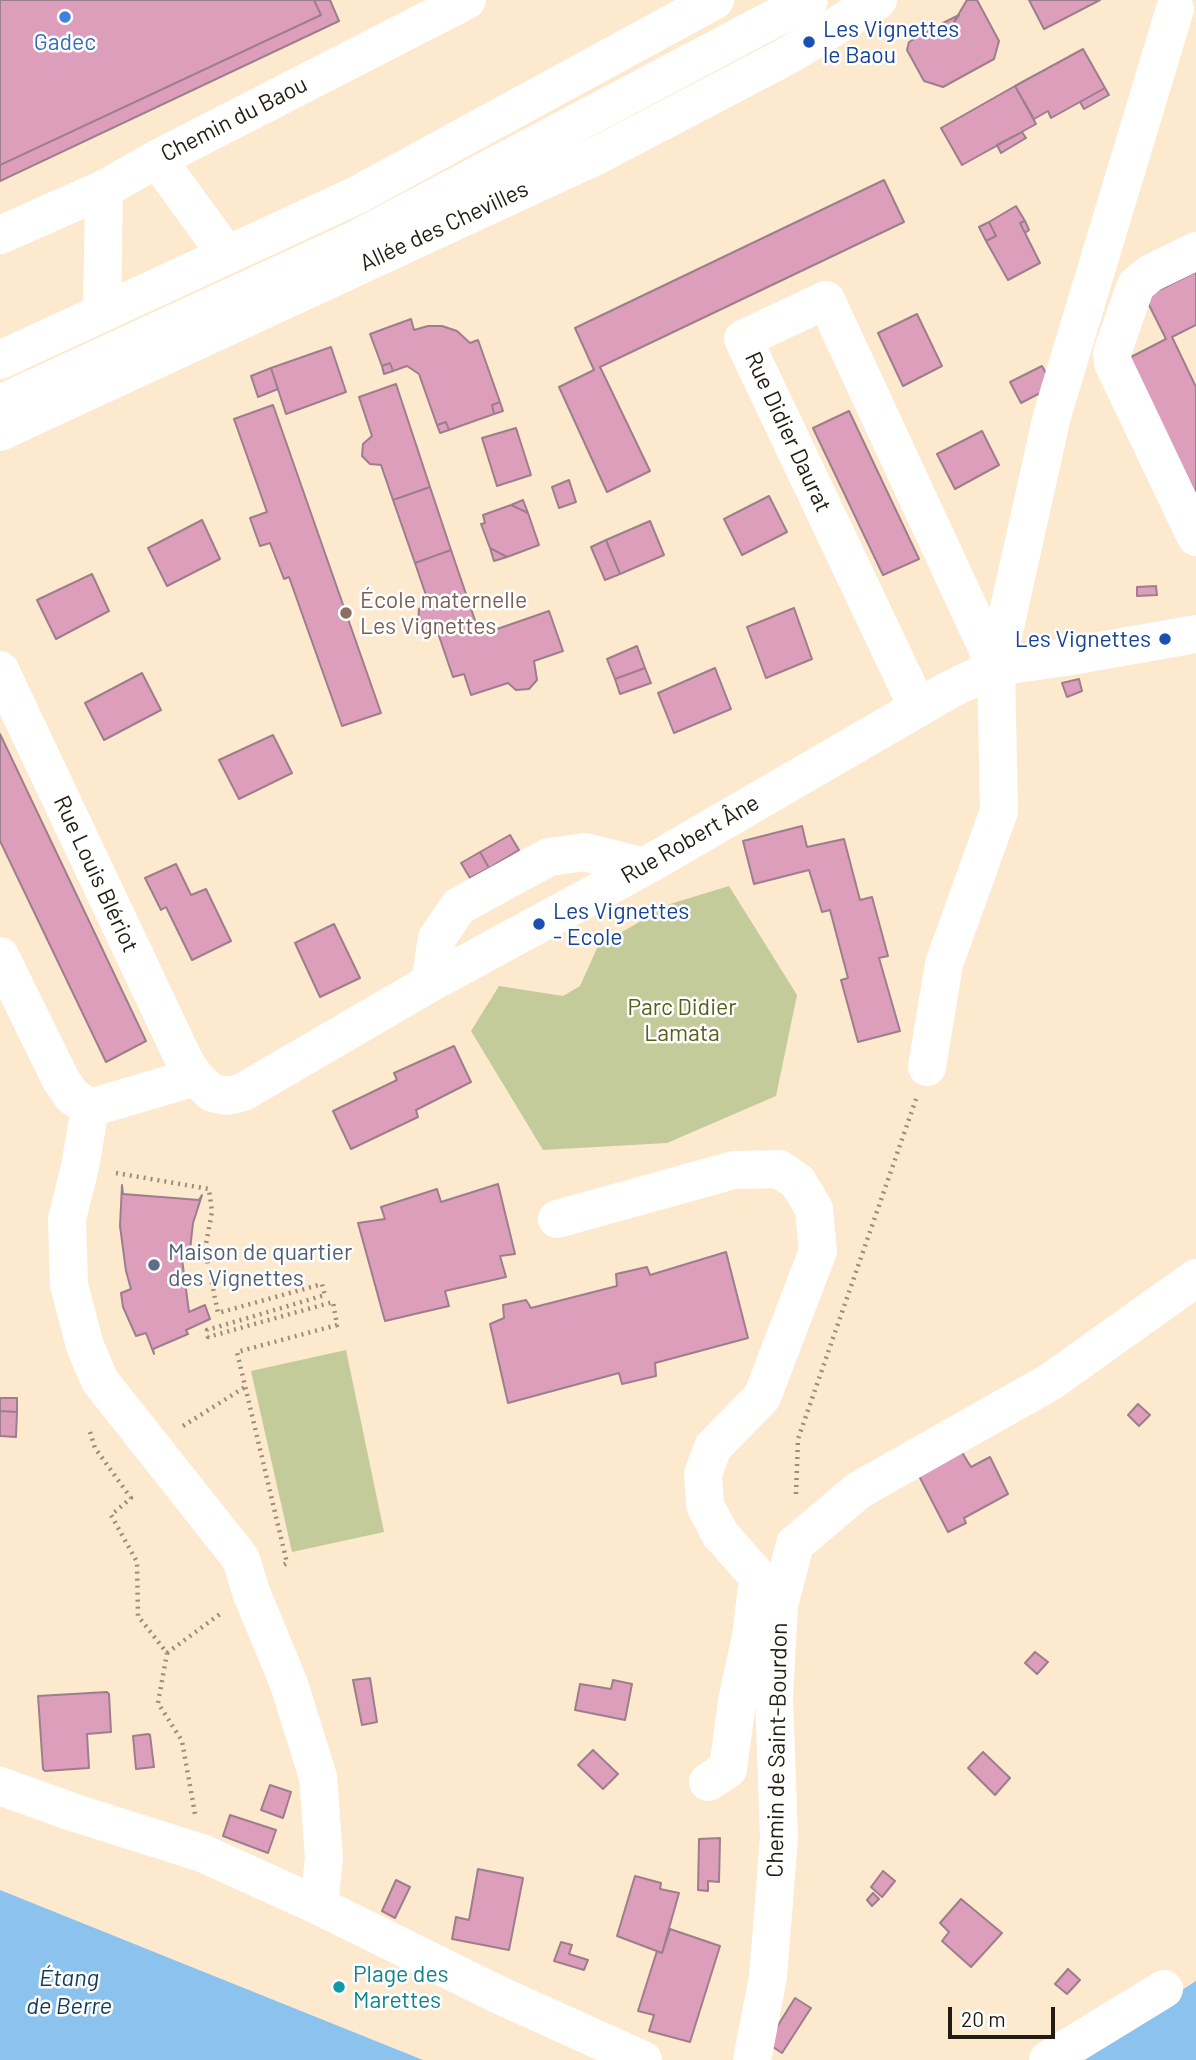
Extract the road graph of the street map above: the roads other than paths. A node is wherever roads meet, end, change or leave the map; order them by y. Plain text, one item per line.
1 (467, 0) edge
2 (715, 0) edge
3 (878, 0) edge
4 (803, 3) edge
5 (1175, 9) dead end
6 (157, 159) junction
7 (104, 189) junction
8 (0, 235) edge
9 (1196, 251) edge
10 (227, 255) junction
11 (103, 313) junction
12 (0, 360) edge
13 (0, 404) edge
14 (0, 432) edge
15 (1196, 537) edge
16 (1196, 634) edge
17 (996, 667) junction
18 (0, 670) edge
19 (918, 708) junction
20 (643, 867) junction
21 (0, 956) edge
22 (430, 983) junction
23 (927, 1067) road end
24 (195, 1077) junction
25 (90, 1108) junction
26 (557, 1219) dead end
27 (1196, 1278) edge
28 (795, 1544) junction
29 (759, 1578) junction
30 (708, 1782) dead end
31 (0, 1786) edge
32 (319, 1906) junction
33 (1164, 1989) dead end
34 (643, 2060) edge
35 (752, 2060) edge
36 (1048, 2060) edge

1 - 6 street, Chemin du Baou
2 - 10 street
3 - 14 street, Allée des Chevilles
4 - 13 street
5 - 17 street
6 - 7 street, Chemin du Baou
6 - 10 street
7 - 8 street, Chemin du Baou
7 - 11 street
9 - 15 street
10 - 11 street
11 - 12 street
16 - 17 street, Rue Robert Âne
17 - 19 street, Rue Robert Âne
17 - 19 street, Rue Didier Daurat
17 - 23 street
18 - 24 street, Rue Louis Blériot
19 - 20 street, Rue Robert Âne
20 - 22 street, Rue Robert Âne
20 - 22 street
21 - 25 street
22 - 24 street, Rue Robert Âne
24 - 25 street
25 - 32 street
26 - 29 street
27 - 28 street
28 - 29 street
28 - 35 street, Chemin de Saint-Bourdon
29 - 30 street
31 - 32 street
32 - 34 street
33 - 36 street

